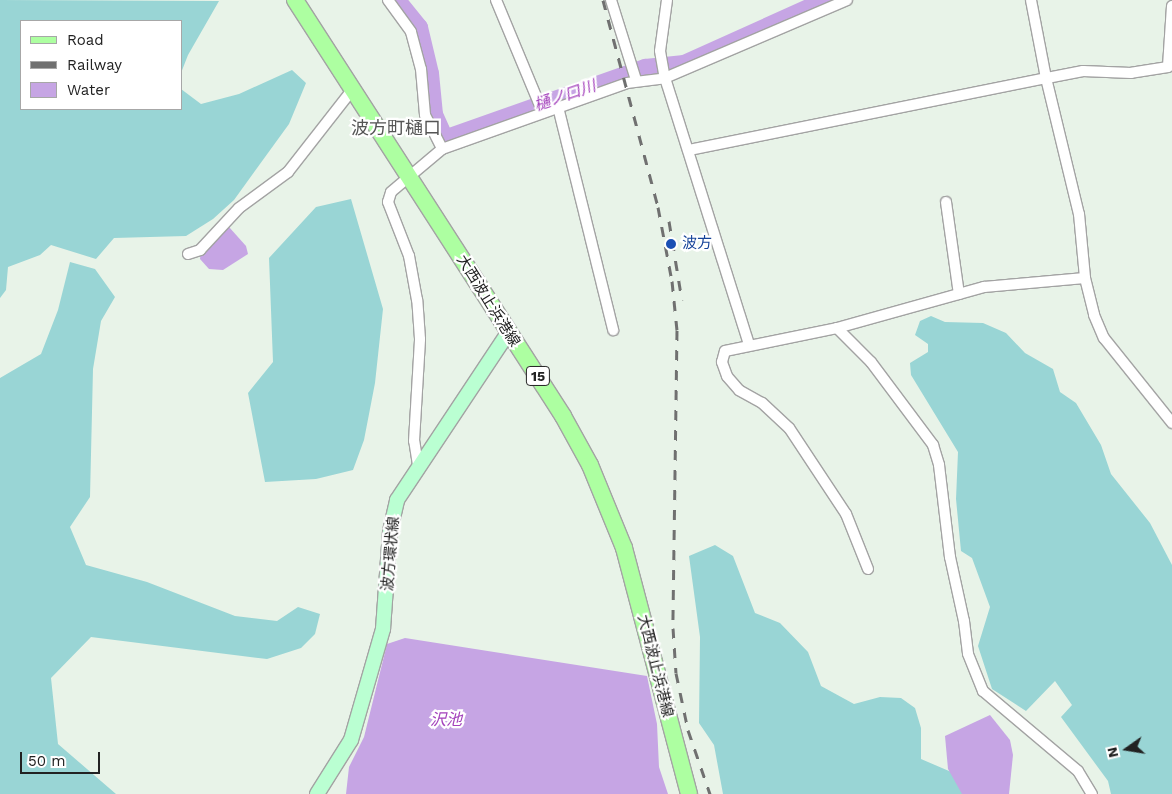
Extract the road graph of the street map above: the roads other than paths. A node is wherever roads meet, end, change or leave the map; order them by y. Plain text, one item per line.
1 (295, 0) edge
2 (388, 0) edge
3 (496, 0) edge
4 (611, 0) edge
5 (668, 0) edge
6 (847, 0) edge
7 (1031, 0) edge
8 (1172, 6) edge
9 (1170, 68) edge
10 (665, 78) junction
11 (1046, 78) junction
12 (636, 80) junction
13 (352, 90) junction
14 (558, 107) junction
15 (543, 113) junction
16 (442, 149) junction
17 (689, 150) junction
18 (410, 178) junction
19 (946, 202) dead end
20 (188, 254) dead end
21 (1085, 278) junction
22 (959, 294) junction
23 (837, 328) junction
24 (613, 330) dead end
25 (508, 333) junction
26 (749, 345) junction
27 (1172, 423) edge
28 (418, 465) junction
29 (868, 569) dead end
30 (317, 794) edge
31 (689, 794) edge
32 (1092, 794) edge

1 - 13 main road, 大西波止浜港線 / 15
2 - 16 street
3 - 15 street
4 - 12 street
5 - 10 street
6 - 10 street
7 - 11 street
8 - 9 street
9 - 11 street
10 - 12 street
10 - 17 street
11 - 17 street
11 - 21 street
12 - 14 street
13 - 18 main road, 大西波止浜港線 / 15
13 - 20 street
14 - 15 street
14 - 24 street
15 - 16 street
16 - 18 street
17 - 26 street
18 - 25 main road, 大西波止浜港線 / 15
18 - 28 street
19 - 22 street
21 - 22 street
21 - 27 street
22 - 23 street
23 - 26 street
23 - 32 street
25 - 28 main road, 波方環状線
25 - 31 main road, 大西波止浜港線 / 15
26 - 29 street
28 - 30 main road, 波方環状線

